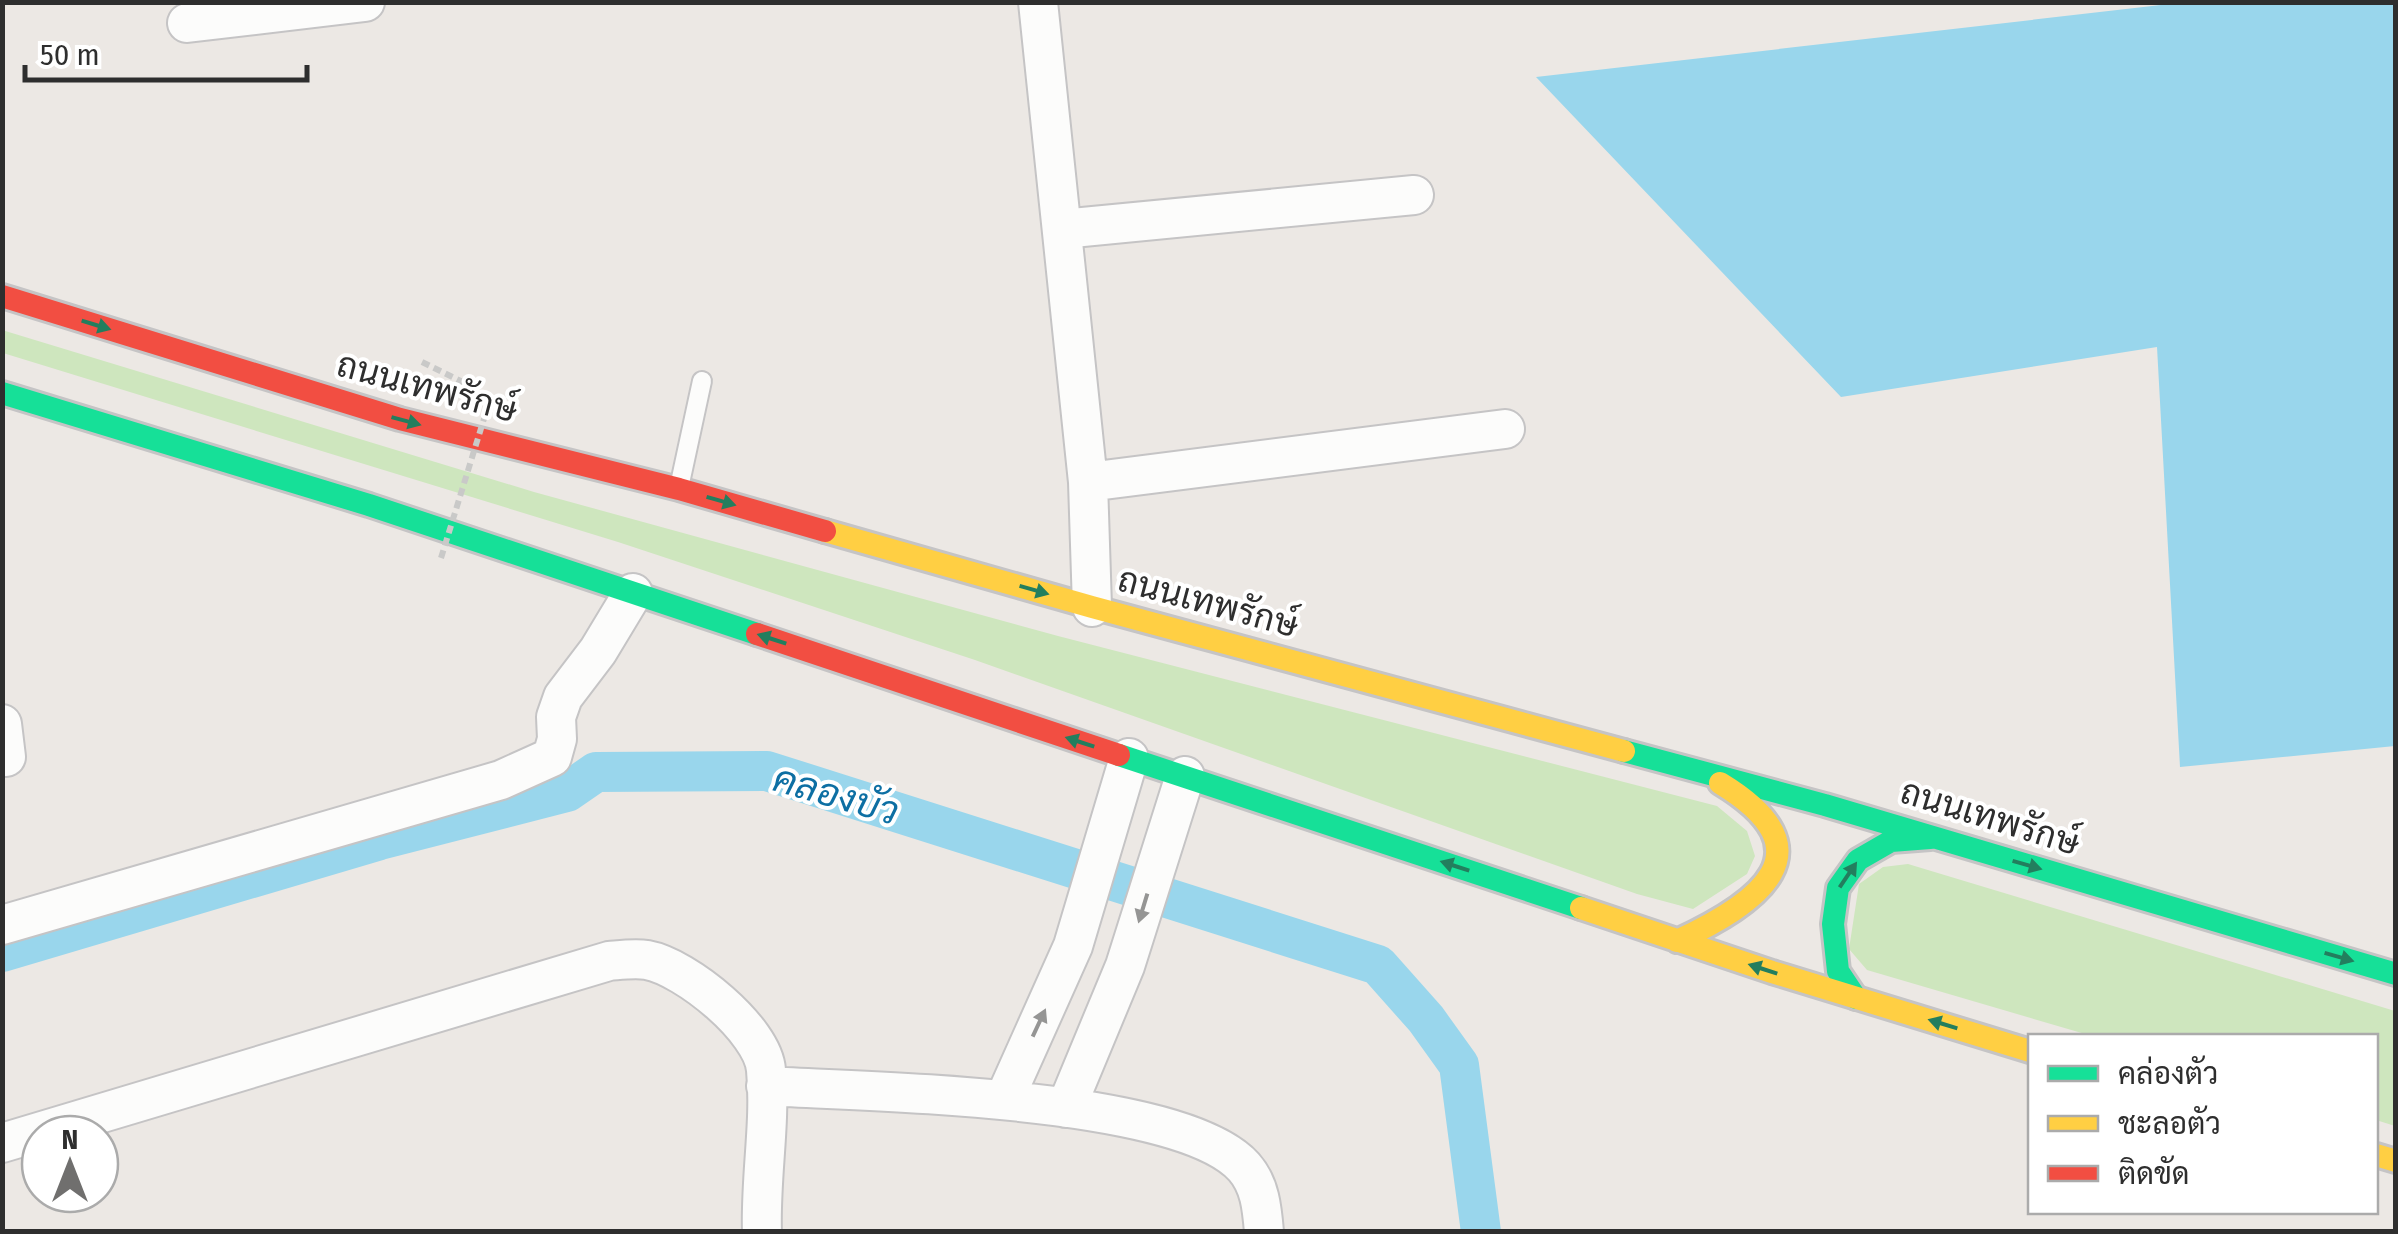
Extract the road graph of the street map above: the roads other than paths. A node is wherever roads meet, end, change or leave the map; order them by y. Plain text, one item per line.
1 (365, 2) edge
2 (1038, 2) edge
3 (187, 23) dead end
4 (1414, 196) dead end
5 (1062, 228) junction
6 (2, 296) edge
7 (702, 381) dead end
8 (2, 393) edge
9 (1505, 429) dead end
10 (1088, 482) junction
11 (679, 488) junction
12 (633, 593) junction
13 (1092, 607) junction
14 (1129, 758) junction
15 (1707, 773) junction
16 (1184, 776) junction
17 (1934, 838) junction
18 (2, 924) edge
19 (1678, 940) junction
20 (2396, 974) edge
21 (1856, 998) junction
22 (2028, 1050) edge
23 (766, 1086) junction
24 (1004, 1100) junction
25 (1066, 1108) junction
26 (2, 1142) edge
27 (759, 1231) edge
28 (1264, 1232) edge

1 - 3 street
2 - 5 street
4 - 5 street
5 - 10 street
6 -> 11 main road, ถนนเทพรักษ์
7 - 11 lane
8 - 12 main road
9 - 10 street
10 - 13 street
11 -> 13 main road, ถนนเทพรักษ์
14 -> 12 main road
12 - 18 street
13 - 15 main road, ถนนเทพรักษ์
14 - 16 main road
24 -> 14 street
15 - 17 main road, ถนนเทพรักษ์
15 - 19 main road
19 -> 16 main road
16 -> 25 street
17 -> 20 main road, ถนนเทพรักษ์
21 -> 17 main road
21 -> 19 main road
22 -> 21 main road
23 - 24 street
23 - 26 street
23 - 27 street
24 - 25 street
25 - 28 street

